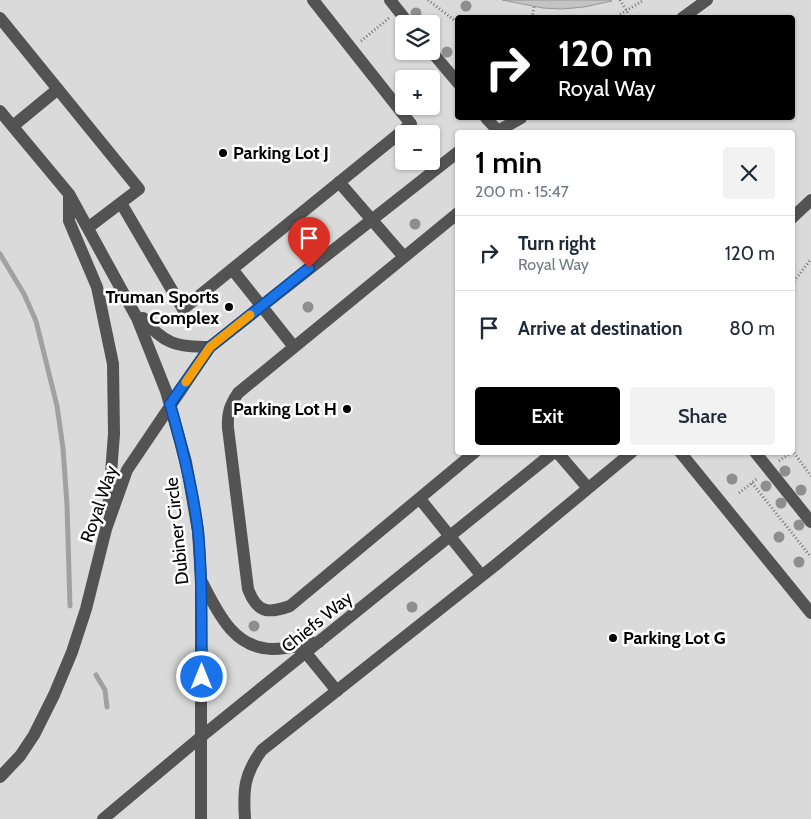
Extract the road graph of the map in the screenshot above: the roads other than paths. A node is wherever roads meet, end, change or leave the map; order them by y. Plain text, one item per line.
1 (313, 0) edge
2 (390, 0) edge
3 (707, 0) edge
4 (402, 15) edge
5 (686, 15) edge
6 (0, 18) edge
7 (439, 60) edge
8 (455, 79) edge
9 (58, 89) junction
10 (0, 111) edge
11 (488, 120) edge
12 (518, 120) edge
13 (13, 126) junction
14 (495, 130) edge
15 (501, 130) edge
16 (455, 154) edge
17 (339, 182) junction
18 (69, 194) junction
19 (811, 200) edge
20 (121, 203) junction
21 (455, 215) edge
22 (795, 215) edge
23 (371, 219) junction
24 (89, 227) junction
25 (404, 257) junction
26 (232, 269) junction
27 (127, 299) junction
28 (262, 305) junction
29 (210, 347) junction
30 (294, 347) junction
31 (170, 404) junction
32 (471, 455) edge
33 (551, 455) edge
34 (558, 455) edge
35 (628, 455) edge
36 (682, 455) edge
37 (756, 455) edge
38 (588, 488) junction
39 (420, 499) junction
40 (811, 522) edge
41 (106, 529) junction
42 (450, 538) junction
43 (481, 576) junction
44 (201, 579) junction
45 (811, 613) edge
46 (320, 642) junction
47 (306, 653) junction
48 (337, 690) junction
49 (202, 736) junction
50 (0, 777) edge
51 (103, 819) edge
52 (201, 819) edge
53 (245, 819) edge

1 - 17 street
2 - 4 street
3 - 5 street
6 - 9 street
7 - 8 street
9 - 13 street
9 - 20 street
10 - 13 street, Dubiner Circle
11 - 14 street
12 - 15 street
13 - 18 street, Dubiner Circle
16 - 23 street, Royal Way
17 - 23 street
17 - 26 street
18 - 24 street, Dubiner Circle
18 - 41 street
19 - 22 street
20 - 24 street
20 - 26 street
21 - 25 street
23 - 25 street
23 - 28 street, Royal Way
24 - 27 street, Dubiner Circle
25 - 30 street
26 - 28 street
27 - 29 street
27 - 31 street, Dubiner Circle
28 - 29 street, Royal Way
28 - 30 street
29 - 31 street, Royal Way
30 - 39 street
31 - 41 street, Royal Way
31 - 44 street, Dubiner Circle
32 - 39 street
33 - 42 street, Chiefs Way
34 - 38 street
35 - 38 street
36 - 45 street
37 - 40 street
38 - 43 street
39 - 42 street
41 - 50 street, Royal Way
42 - 43 street
42 - 46 street, Chiefs Way
43 - 48 street
44 - 46 street
44 - 49 street, Dubiner Circle
46 - 47 street, Chiefs Way
47 - 48 street
47 - 49 street, Chiefs Way
48 - 53 street
49 - 51 street, Chiefs Way
49 - 52 street, Dubiner Circle

